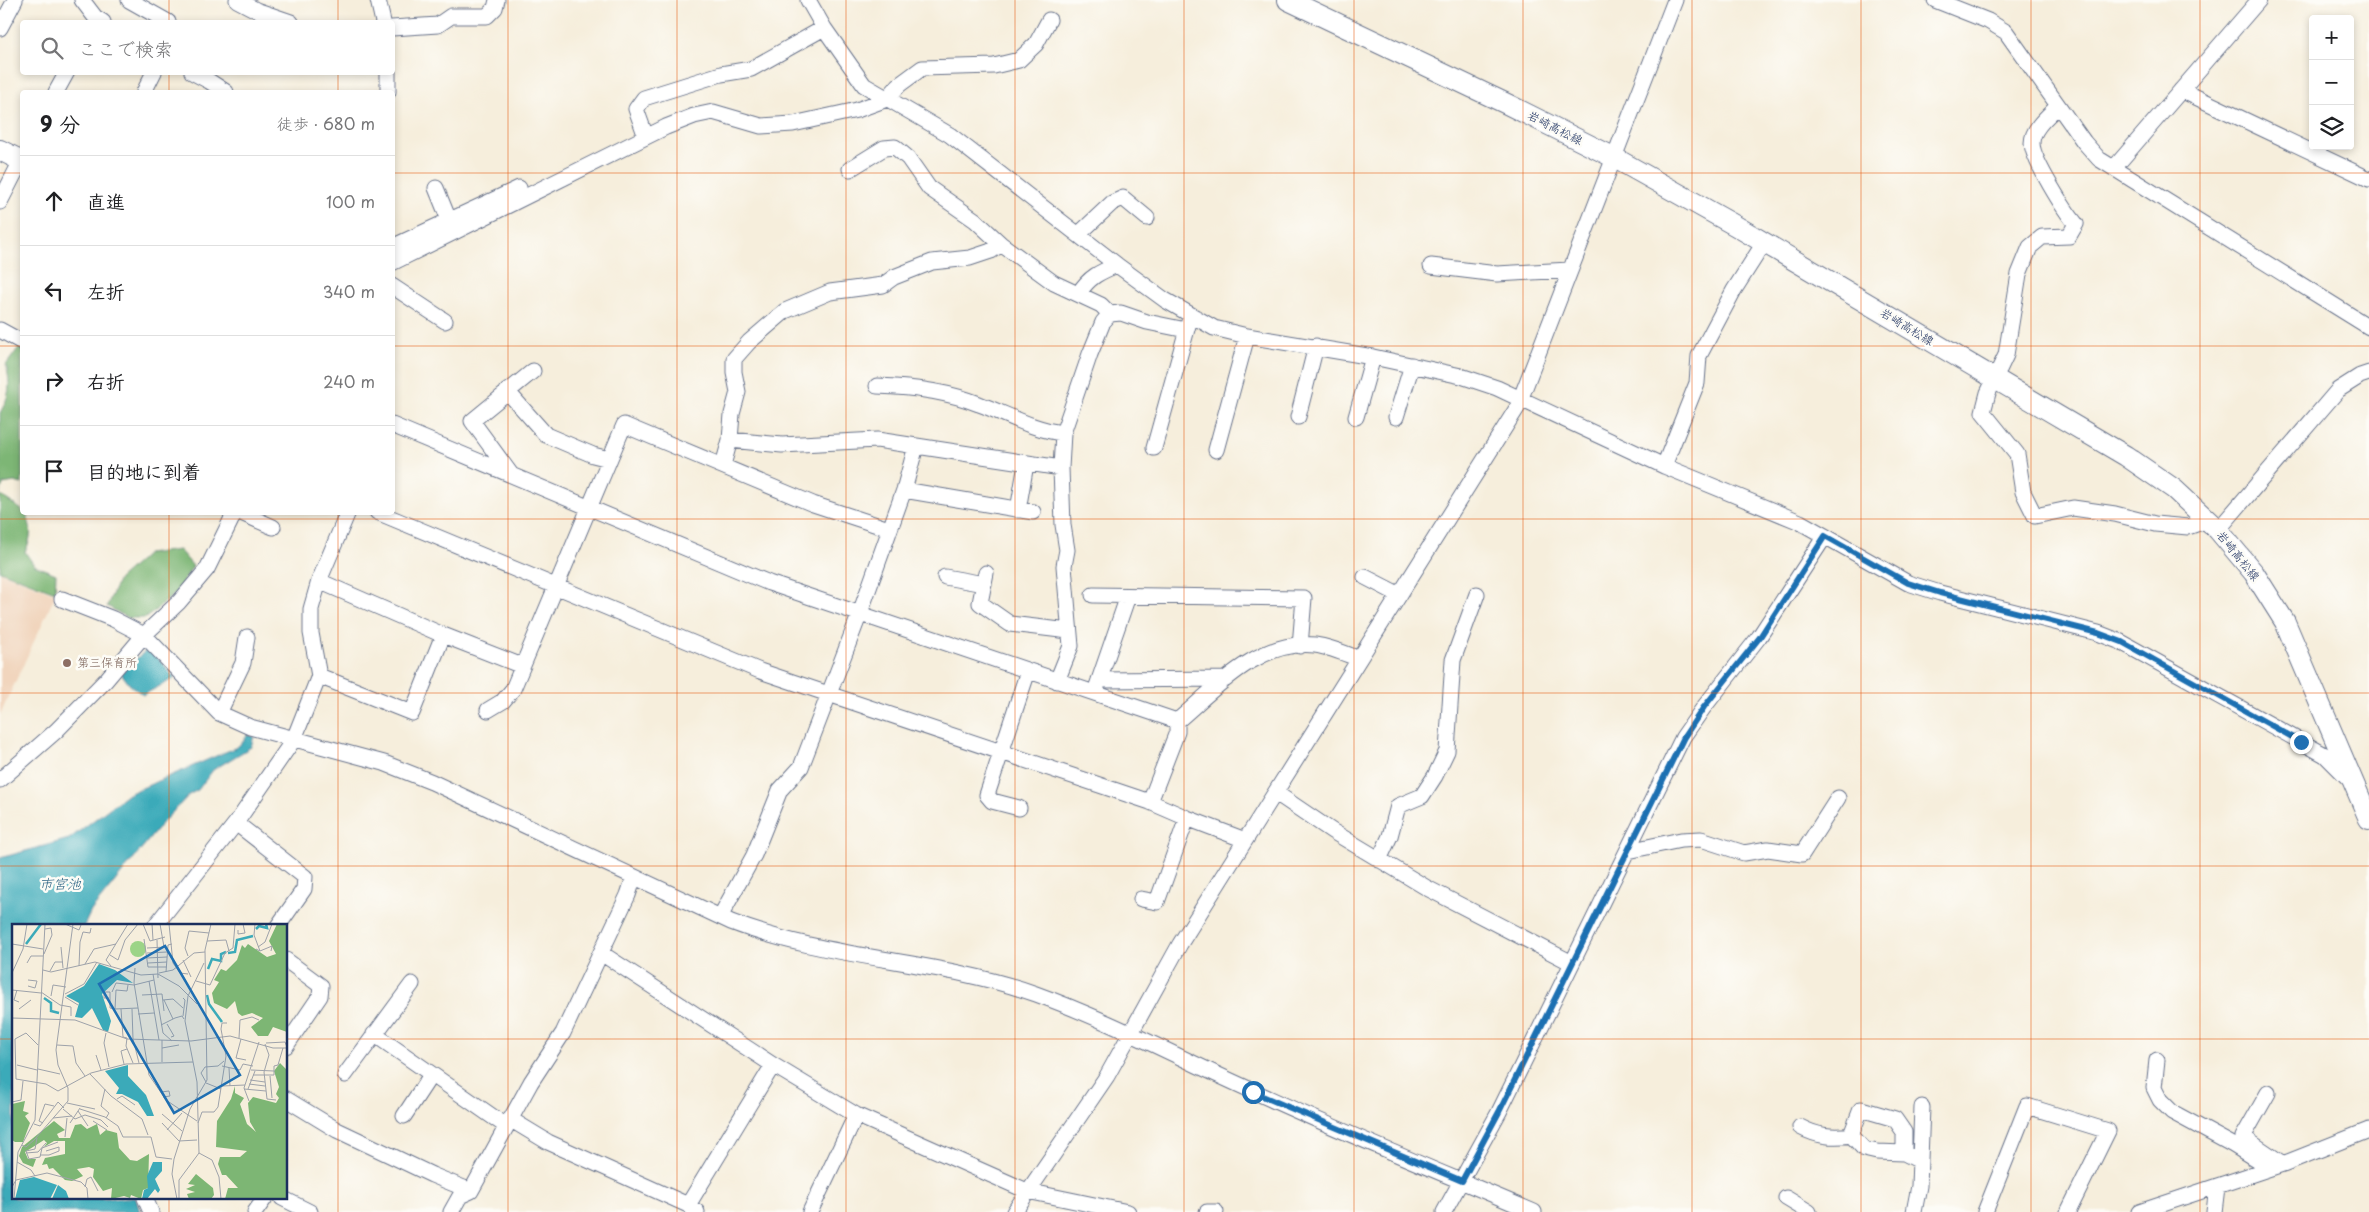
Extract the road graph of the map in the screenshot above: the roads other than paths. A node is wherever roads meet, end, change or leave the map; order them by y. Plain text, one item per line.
1 (15, 0) edge
2 (82, 0) edge
3 (130, 0) edge
4 (237, 0) edge
5 (378, 0) edge
6 (497, 0) edge
7 (808, 0) edge
8 (1288, 0) edge
9 (1675, 0) edge
10 (1935, 0) edge
11 (2259, 0) edge
12 (253, 16) edge
13 (96, 20) edge
14 (165, 20) edge
15 (278, 20) edge
16 (383, 20) edge
17 (1049, 20) dead end
18 (2, 21) edge
19 (395, 28) edge
20 (824, 28) junction
21 (65, 75) edge
22 (152, 75) edge
23 (198, 75) edge
24 (388, 75) edge
25 (57, 90) edge
26 (145, 90) edge
27 (223, 90) edge
28 (388, 90) edge
29 (2181, 90) junction
30 (887, 99) junction
31 (2058, 106) junction
32 (646, 137) junction
33 (0, 150) edge
34 (605, 157) junction
35 (1613, 157) junction
36 (20, 159) edge
37 (20, 164) edge
38 (2114, 168) junction
39 (850, 169) dead end
40 (2369, 179) edge
41 (436, 188) dead end
42 (0, 202) edge
43 (1147, 218) dead end
44 (449, 220) junction
45 (1079, 234) junction
46 (1764, 242) junction
47 (1001, 244) junction
48 (395, 246) edge
49 (395, 262) edge
50 (1117, 265) junction
51 (1431, 266) dead end
52 (1570, 270) junction
53 (395, 288) edge
54 (1079, 293) junction
55 (1110, 314) junction
56 (445, 321) dead end
57 (1189, 323) junction
58 (2369, 327) edge
59 (0, 330) edge
60 (1247, 336) junction
61 (20, 337) edge
62 (1316, 346) junction
63 (1373, 357) junction
64 (1412, 366) junction
65 (532, 372) dead end
66 (2369, 373) edge
67 (1994, 379) junction
68 (877, 386) dead end
69 (508, 391) junction
70 (1520, 399) junction
71 (1298, 417) dead end
72 (1356, 417) dead end
73 (1396, 417) dead end
74 (395, 426) edge
75 (1062, 433) junction
76 (730, 440) junction
77 (916, 446) junction
78 (1154, 448) dead end
79 (1216, 450) dead end
80 (609, 459) junction
81 (1026, 464) junction
82 (723, 465) junction
83 (1664, 466) junction
84 (1061, 468) junction
85 (511, 474) junction
86 (904, 490) junction
87 (588, 507) junction
88 (234, 515) edge
89 (247, 515) edge
90 (347, 515) edge
91 (384, 515) edge
92 (2213, 525) junction
93 (273, 527) dead end
94 (889, 529) junction
95 (1825, 536) junction
96 (946, 577) dead end
97 (1365, 577) dead end
98 (319, 581) junction
99 (555, 587) junction
100 (1398, 594) junction
101 (1477, 594) dead end
102 (1093, 595) dead end
103 (1128, 596) junction
104 (62, 599) dead end
105 (860, 613) junction
106 (1069, 631) junction
107 (144, 635) junction
108 (444, 635) junction
109 (246, 637) dead end
110 (1300, 646) junction
111 (1359, 659) junction
112 (522, 666) junction
113 (1028, 671) junction
114 (319, 676) junction
115 (1226, 679) junction
116 (1057, 681) junction
117 (1096, 687) junction
118 (829, 694) junction
119 (488, 710) dead end
120 (219, 713) junction
121 (1177, 721) junction
122 (294, 738) junction
123 (1000, 753) junction
124 (0, 780) edge
125 (2352, 782) junction
126 (1276, 793) junction
127 (2369, 795) edge
128 (1838, 798) dead end
129 (1150, 802) junction
130 (1019, 808) dead end
131 (1187, 818) junction
132 (2369, 819) edge
133 (236, 823) junction
134 (1245, 840) junction
135 (1628, 851) junction
136 (1379, 860) junction
137 (634, 877) junction
138 (1141, 899) dead end
139 (720, 917) junction
140 (157, 924) edge
141 (279, 924) edge
142 (601, 953) junction
143 (288, 961) edge
144 (1572, 963) junction
145 (412, 984) dead end
146 (374, 1034) junction
147 (1132, 1034) junction
148 (288, 1043) edge
149 (2157, 1060) dead end
150 (773, 1066) junction
151 (344, 1075) dead end
152 (431, 1075) junction
153 (2268, 1093) dead end
154 (288, 1100) edge
155 (1922, 1107) dead end
156 (856, 1115) junction
157 (404, 1116) dead end
158 (508, 1122) junction
159 (1800, 1127) dead end
160 (2369, 1130) edge
161 (1851, 1135) junction
162 (1904, 1154) junction
163 (1920, 1161) junction
164 (2277, 1166) junction
165 (1462, 1181) junction
166 (2217, 1187) junction
167 (471, 1190) junction
168 (1027, 1191) junction
169 (1786, 1198) dead end
170 (146, 1200) edge
171 (264, 1200) edge
172 (286, 1200) edge
173 (692, 1208) edge
174 (151, 1212) edge
175 (255, 1212) edge
176 (310, 1212) edge
177 (451, 1212) edge
178 (810, 1212) edge
179 (1014, 1212) edge
180 (1128, 1212) edge
181 (1207, 1212) edge
182 (1216, 1212) edge
183 (1444, 1212) edge
184 (1534, 1212) edge
185 (1809, 1212) edge
186 (1914, 1212) edge
187 (1985, 1212) edge
188 (2068, 1212) edge
189 (2139, 1212) edge
190 (2214, 1212) edge

1 - 18 street
2 - 13 street
3 - 14 street
4 - 12 street
5 - 16 street
6 - 19 street
7 - 20 street
8 - 35 main road, 岩崎高松線
9 - 35 street
10 - 31 street
11 - 29 street
12 - 15 street
17 - 30 street
20 - 30 street
20 - 32 street
21 - 25 street
22 - 26 street
23 - 27 street
24 - 28 street
29 - 38 street
29 - 40 street
30 - 32 street
30 - 45 street
31 - 38 street
31 - 67 street
32 - 34 street
33 - 36 main road
34 - 44 street
34 - 49 street
35 - 46 main road, 岩崎高松線
35 - 52 street
37 - 42 street
38 - 58 street
39 - 47 street
41 - 44 street
43 - 45 street
44 - 48 street
45 - 50 street
46 - 67 main road, 岩崎高松線
46 - 83 street
47 - 54 street
47 - 76 street
50 - 54 street
50 - 57 street
51 - 52 street
52 - 70 street
53 - 56 street
54 - 55 street
55 - 57 street
55 - 75 street
57 - 60 street
57 - 78 street
59 - 61 street
60 - 62 street
60 - 79 street
62 - 63 street
62 - 71 street
63 - 64 street
63 - 72 street
64 - 70 street
64 - 73 street
65 - 69 street
66 - 92 street
67 - 92 main road, 岩崎高松線
67 - 92 street
68 - 75 street
69 - 80 street
69 - 85 street
70 - 83 street
70 - 100 street
74 - 85 street
75 - 84 street
76 - 77 street
76 - 82 street
77 - 81 street
77 - 86 street
80 - 82 street
80 - 87 street
81 - 84 street
81 - 86 street
82 - 94 street
83 - 95 street
84 - 106 street
85 - 87 street
86 - 94 street
87 - 99 street
87 - 105 street
88 - 107 street
89 - 93 street
90 - 98 street
91 - 99 street
92 - 125 main road, 岩崎高松線
94 - 105 street
95 - 125 street
95 - 135 street
96 - 106 street
97 - 100 street
98 - 108 street
98 - 114 street
99 - 112 street
99 - 118 street
100 - 111 street
101 - 136 street
102 - 103 street
103 - 110 street
103 - 117 street
104 - 107 street
105 - 113 street
105 - 118 street
106 - 116 street
107 - 120 street
107 - 124 street
108 - 112 street
108 - 114 street
109 - 120 street
110 - 111 street
110 - 115 street
111 - 126 street
112 - 119 street
113 - 116 street
113 - 123 street
114 - 122 street
115 - 117 street
115 - 121 street
116 - 117 street
117 - 121 street
118 - 123 street
118 - 139 street
120 - 122 street
121 - 129 street
122 - 133 street
122 - 137 street
123 - 129 street
123 - 130 street
125 - 127 street
125 - 132 main road, 岩崎高松線
126 - 134 street
126 - 136 street
128 - 135 street
129 - 131 street
131 - 134 street
131 - 138 street
133 - 140 street
133 - 141 street
134 - 147 street
135 - 144 street
136 - 144 street
137 - 139 street
137 - 142 street
139 - 147 street
142 - 150 street
142 - 158 street
143 - 148 street
144 - 165 street
145 - 146 street
146 - 151 street
146 - 152 street
147 - 165 street
147 - 168 street
149 - 164 street
150 - 156 street
150 - 173 street
152 - 157 street
152 - 158 street
153 - 164 street
154 - 167 street
155 - 163 street
156 - 168 street
156 - 178 street
158 - 167 street
158 - 173 street
159 - 161 street
160 - 164 street
161 - 162 street
161 - 162 street
162 - 163 street
163 - 186 street
164 - 166 street
165 - 183 street
165 - 184 street
166 - 189 street
166 - 190 street
167 - 177 street
168 - 179 street
168 - 180 street
169 - 185 street
170 - 174 street
171 - 175 street
172 - 176 street
181 - 182 street
187 - 188 street

